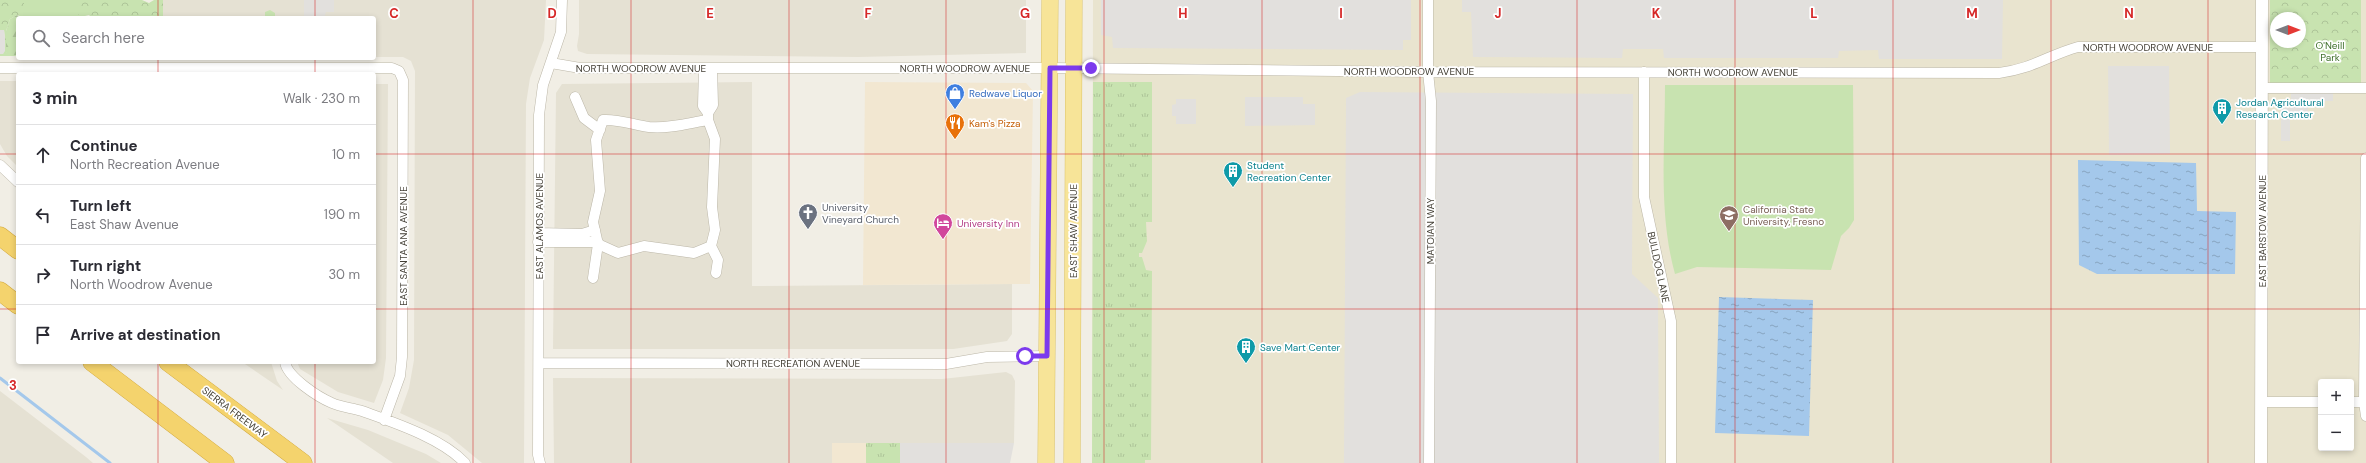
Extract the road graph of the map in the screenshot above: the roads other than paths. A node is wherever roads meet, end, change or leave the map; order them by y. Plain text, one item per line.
1 (562, 0) edge
2 (1050, 0) edge
3 (1074, 0) edge
4 (1428, 0) edge
5 (2262, 0) edge
6 (2262, 47) junction
7 (551, 63) junction
8 (0, 68) edge
9 (708, 68) junction
10 (1050, 68) junction
11 (1074, 68) junction
12 (168, 71) edge
13 (286, 71) edge
14 (1428, 72) junction
15 (1644, 72) junction
16 (2262, 88) junction
17 (2366, 88) edge
18 (575, 97) dead end
19 (708, 116) junction
20 (600, 130) junction
21 (2366, 158) edge
22 (0, 165) edge
23 (16, 180) edge
24 (594, 230) junction
25 (0, 236) edge
26 (538, 237) junction
27 (598, 243) junction
28 (711, 246) junction
29 (16, 248) edge
30 (716, 272) dead end
31 (593, 278) dead end
32 (0, 291) edge
33 (16, 303) edge
34 (1047, 356) junction
35 (539, 363) junction
36 (95, 364) edge
37 (171, 364) edge
38 (286, 365) edge
39 (2261, 402) junction
40 (2318, 402) edge
41 (2354, 402) edge
42 (2365, 402) edge
43 (2366, 416) edge
44 (384, 420) junction
45 (538, 460) edge
46 (225, 463) edge
47 (303, 463) edge
48 (465, 463) edge
49 (1046, 463) edge
50 (1072, 463) edge
51 (1429, 463) edge
52 (1671, 463) edge
53 (2261, 463) edge

1 - 7 street, EAST ALAMOS AVENUE
2 - 10 main road
3 - 11 main road, EAST SHAW AVENUE
4 - 14 street, MATOIAN WAY
5 - 6 street, EAST BARSTOW AVENUE
6 - 15 street, NORTH WOODROW AVENUE
6 - 16 street, EAST BARSTOW AVENUE
7 - 9 street, NORTH WOODROW AVENUE
7 - 26 street, EAST ALAMOS AVENUE
8 - 12 street
9 - 10 street, NORTH WOODROW AVENUE
9 - 19 street
10 - 11 street, NORTH WOODROW AVENUE
10 - 34 main road
11 - 14 street, NORTH WOODROW AVENUE
11 - 50 main road, EAST SHAW AVENUE
12 - 13 street
13 - 44 street, EAST SANTA ANA AVENUE
14 - 15 street, NORTH WOODROW AVENUE
14 - 51 street, MATOIAN WAY
15 - 52 street, BULLDOG LANE
16 - 17 street
16 - 39 street, EAST BARSTOW AVENUE
18 - 20 street
19 - 20 street
19 - 28 street
20 - 24 street
21 - 42 street
22 - 23 street
24 - 26 street
24 - 27 street
25 - 29 highway
26 - 27 street
26 - 35 street, EAST ALAMOS AVENUE
27 - 28 street
27 - 31 street
28 - 30 street
32 - 33 highway
34 - 35 street, NORTH RECREATION AVENUE
34 - 49 main road
35 - 45 street, EAST ALAMOS AVENUE
36 - 46 highway
37 - 47 highway, SIERRA FREEWAY
38 - 44 street
39 - 40 street
39 - 53 street, EAST BARSTOW AVENUE
41 - 42 street
42 - 43 street
44 - 48 street

